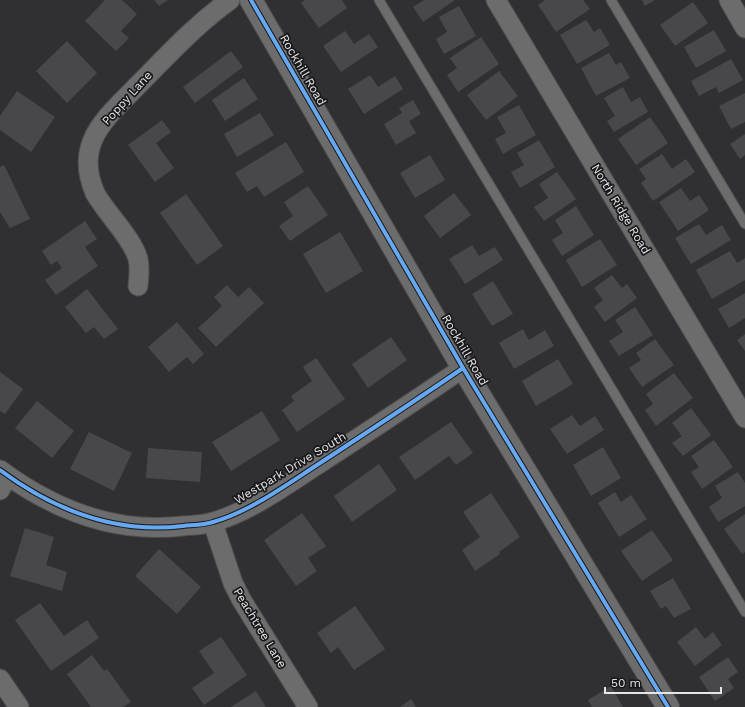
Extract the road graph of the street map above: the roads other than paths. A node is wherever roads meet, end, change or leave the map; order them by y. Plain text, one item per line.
1 (230, 0) edge
2 (251, 0) edge
3 (379, 0) edge
4 (496, 0) edge
5 (611, 0) edge
6 (729, 0) edge
7 (745, 28) edge
8 (745, 224) edge
9 (138, 286) dead end
10 (463, 368) junction
11 (745, 418) edge
12 (2, 479) edge
13 (213, 523) junction
14 (745, 612) edge
15 (0, 679) edge
16 (19, 707) edge
17 (308, 707) edge
18 (668, 707) edge

1 - 9 street, Poppy Lane
2 - 10 street, Rockhill Road
3 - 14 lane
4 - 11 street, North Ridge Road
5 - 8 lane
6 - 7 street
10 - 13 street, Westpark Drive South
10 - 18 street, Rockhill Road
12 - 13 street, Westpark Drive South
13 - 17 street, Peachtree Lane
15 - 16 street

